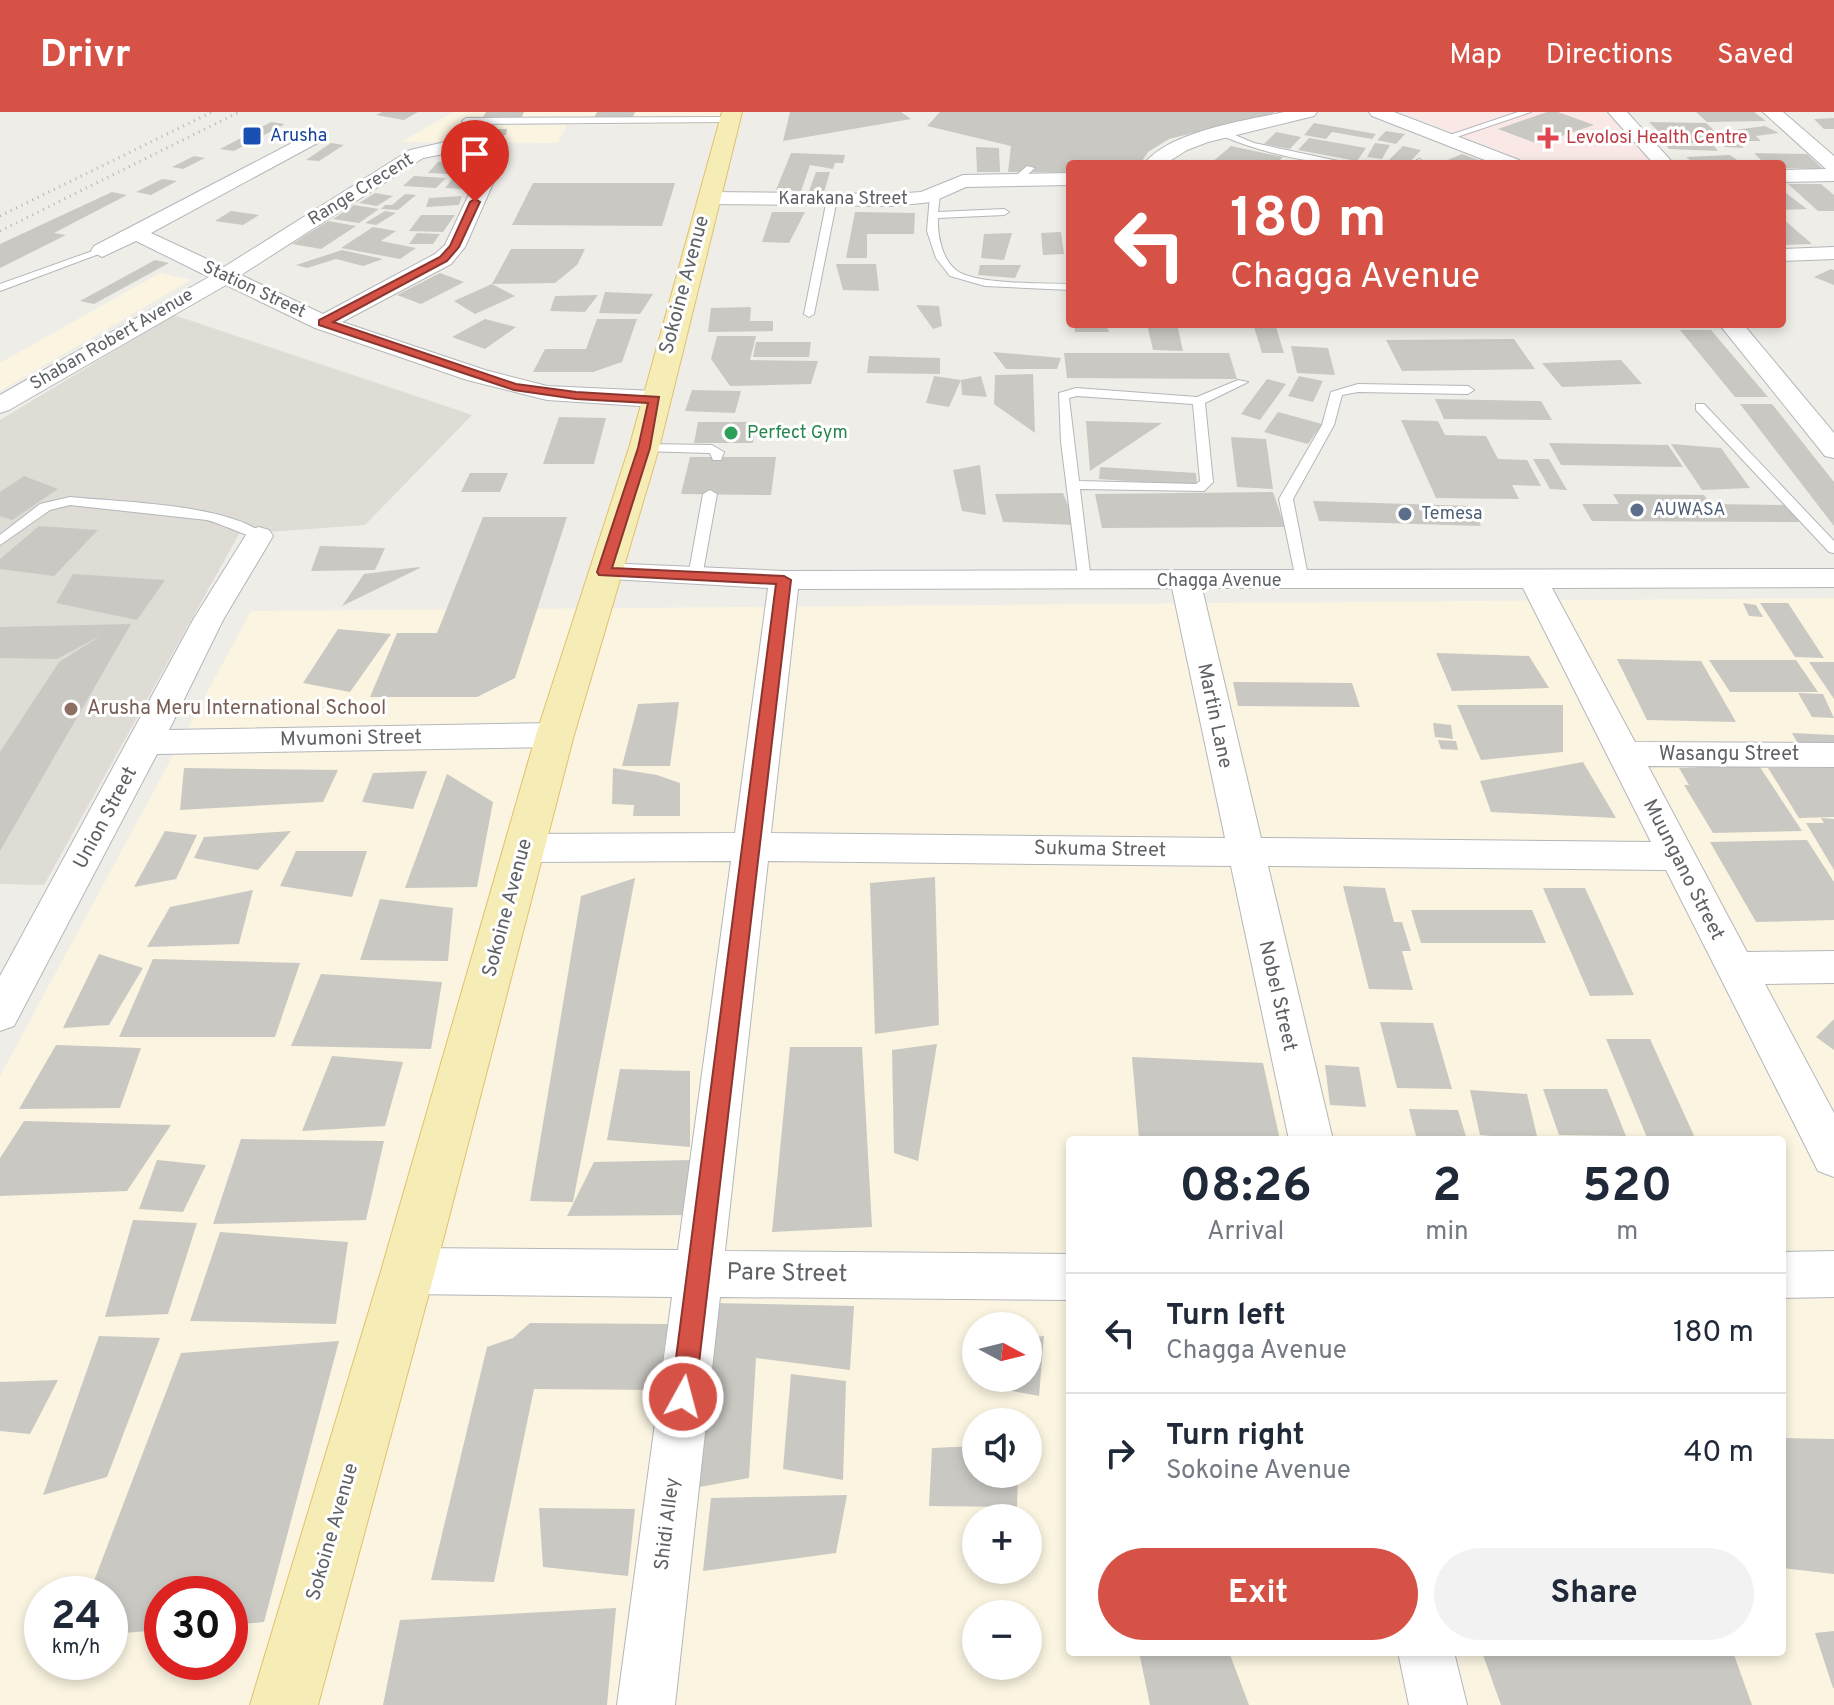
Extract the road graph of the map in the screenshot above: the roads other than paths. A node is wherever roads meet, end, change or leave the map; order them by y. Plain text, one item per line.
1 (1308, 112) edge
2 (1378, 112) edge
3 (1527, 112) edge
4 (1617, 112) edge
5 (1772, 112) edge
6 (731, 116) edge
7 (466, 121) dead end
8 (1223, 133) junction
9 (317, 136) dead end
10 (1445, 138) junction
11 (1157, 160) edge
12 (1327, 160) edge
13 (1502, 160) edge
14 (1660, 160) edge
15 (1834, 166) edge
16 (1834, 175) edge
17 (1786, 176) edge
18 (1066, 179) edge
19 (708, 198) junction
20 (832, 199) junction
21 (935, 205) junction
22 (1004, 212) dead end
23 (135, 233) junction
24 (102, 251) joint
25 (1834, 253) edge
26 (1786, 255) edge
27 (224, 277) junction
28 (1066, 287) edge
29 (0, 288) edge
30 (809, 314) dead end
31 (323, 323) junction
32 (1734, 328) edge
33 (1242, 382) dead end
34 (1468, 390) dead end
35 (655, 399) junction
36 (1199, 401) junction
37 (0, 405) edge
38 (1700, 407) dead end
39 (644, 448) junction
40 (1834, 450) edge
41 (717, 457) dead end
42 (1074, 485) junction
43 (710, 494) dead end
44 (259, 536) joint
45 (0, 541) edge
46 (1834, 549) edge
47 (604, 572) junction
48 (695, 577) junction
49 (1834, 578) edge
50 (784, 580) junction
51 (1084, 581) junction
52 (1185, 581) junction
53 (1302, 581) junction
54 (1534, 581) junction
55 (555, 735) junction
56 (146, 742) junction
57 (1624, 754) junction
58 (1834, 755) edge
59 (750, 847) junction
60 (524, 848) junction
61 (1244, 852) junction
62 (1676, 856) junction
63 (1834, 967) edge
64 (1734, 968) junction
65 (0, 1014) edge
66 (1310, 1136) edge
67 (1834, 1157) edge
68 (408, 1271) junction
69 (698, 1273) junction
70 (1834, 1274) edge
71 (1786, 1275) edge
72 (1066, 1277) edge
73 (1427, 1656) edge
74 (284, 1705) edge
75 (646, 1705) edge
76 (1438, 1705) edge

1 - 8 street
2 - 10 street
3 - 10 lane
4 - 14 street
5 - 15 street
6 - 7 lane
6 - 19 main road, Sokoine Avenue
8 - 11 street
8 - 12 lane
9 - 23 street
10 - 13 street
16 - 17 street
18 - 21 street, Karakana Street
19 - 20 street, Karakana Street
19 - 35 main road, Sokoine Avenue
20 - 21 street, Karakana Street
20 - 30 lane
21 - 22 lane
21 - 28 lane
23 - 24 street
23 - 27 street, Station Street
24 - 29 lane
25 - 26 street
27 - 31 street, Station Street
27 - 31 street, Range Crecent
27 - 37 street, Shaban Robert Avenue
31 - 35 street, Station Street
32 - 40 street
33 - 36 lane
34 - 53 lane
35 - 39 main road, Sokoine Avenue
36 - 42 lane
36 - 42 lane
38 - 46 lane
39 - 41 lane
39 - 47 main road, Sokoine Avenue
42 - 51 lane
43 - 48 lane
44 - 45 lane
44 - 56 street, Union Street
47 - 48 street, Chagga Avenue
47 - 55 main road, Sokoine Avenue
48 - 50 street, Chagga Avenue
49 - 54 street, Chagga Avenue
50 - 51 street, Chagga Avenue
50 - 59 street, Shidi Alley
51 - 52 street, Chagga Avenue
52 - 53 street, Chagga Avenue
52 - 61 street, Martin Lane
53 - 54 street, Chagga Avenue
54 - 57 street, Muungano Street
55 - 56 street, Mvumoni Street
55 - 60 main road, Sokoine Avenue
56 - 65 street, Union Street
57 - 58 street, Wasangu Street
57 - 62 street, Muungano Street
59 - 60 street, Sukuma Street
59 - 61 street, Sukuma Street
59 - 69 street, Shidi Alley
60 - 68 main road, Sokoine Avenue
61 - 62 street, Sukuma Street
61 - 66 street, Nobel Street
62 - 64 street, Muungano Street
63 - 64 street
64 - 67 street, Muungano Street
68 - 69 street, Pare Street
68 - 74 main road, Sokoine Avenue
69 - 72 street, Pare Street
69 - 75 street, Shidi Alley
70 - 71 street
73 - 76 street

